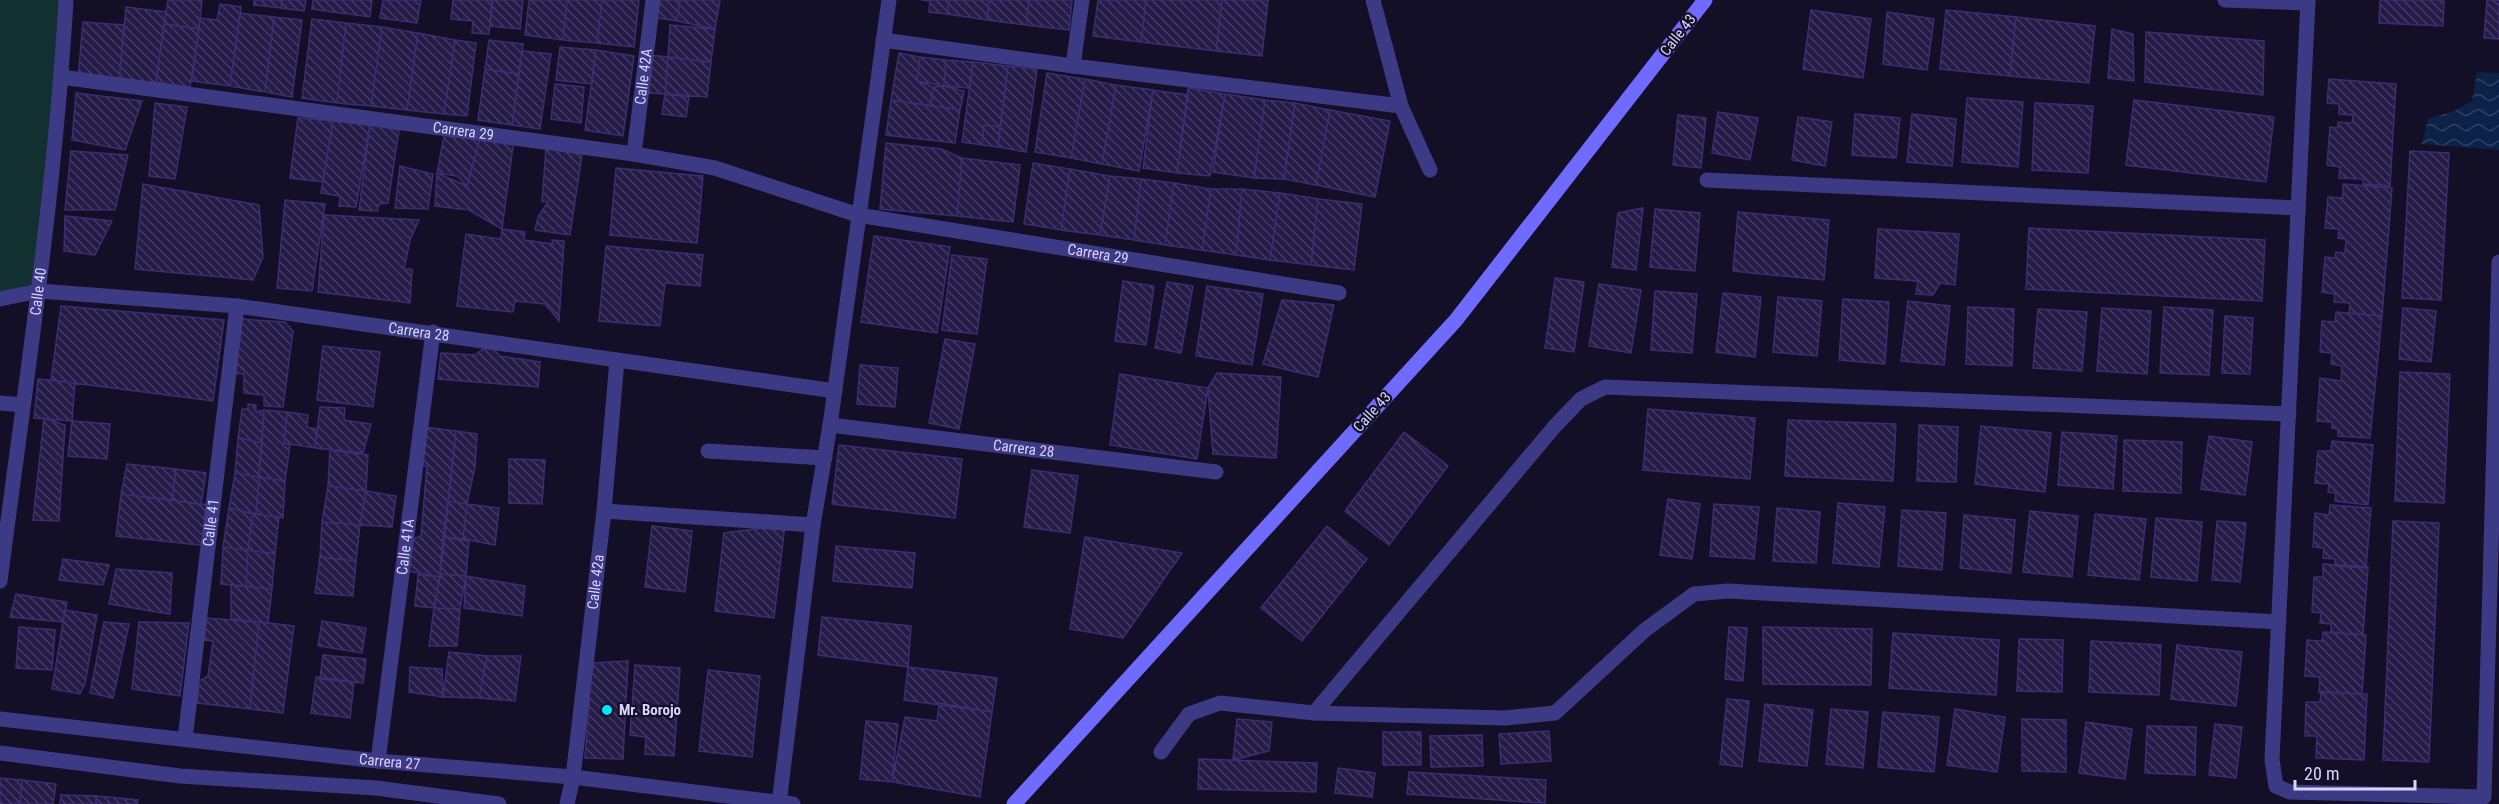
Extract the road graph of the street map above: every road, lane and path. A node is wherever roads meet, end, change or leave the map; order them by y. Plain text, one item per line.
1 (66, 0) edge
2 (653, 0) edge
3 (889, 0) edge
4 (1082, 0) edge
5 (1372, 0) edge
6 (1705, 0) edge
7 (2224, 0) edge
8 (2308, 2) edge
9 (883, 40) junction
10 (1073, 66) junction
11 (61, 77) junction
12 (1401, 106) junction
13 (633, 154) junction
14 (1430, 170) dead end
15 (1707, 180) dead end
16 (2298, 208) junction
17 (858, 215) junction
18 (2499, 262) edge
19 (39, 291) junction
20 (1339, 293) dead end
21 (0, 299) edge
22 (237, 306) junction
23 (433, 332) junction
24 (617, 360) junction
25 (835, 392) junction
26 (0, 404) edge
27 (23, 405) junction
28 (2289, 414) junction
29 (830, 425) junction
30 (708, 451) dead end
31 (825, 458) junction
32 (1216, 472) dead end
33 (604, 511) junction
34 (813, 525) junction
35 (0, 581) edge
36 (2279, 622) junction
37 (1314, 713) junction
38 (0, 719) edge
39 (184, 739) junction
40 (1161, 752) dead end
41 (0, 753) edge
42 (378, 761) junction
43 (573, 777) junction
44 (499, 804) edge
45 (567, 804) edge
46 (784, 804) edge
47 (1014, 804) edge

1 - 11 street, Calle 40
2 - 13 street, Calle 42A
3 - 9 street
4 - 10 street
5 - 12 street
6 - 47 street, Calle 43
7 - 8 street
8 - 16 street
9 - 10 street
9 - 17 street
10 - 12 street
11 - 13 street, Carrera 29
11 - 19 street, Calle 40
12 - 14 street
13 - 17 street, Carrera 29
15 - 16 street
16 - 28 street
17 - 20 street, Carrera 29
17 - 25 street
18 - 36 street
19 - 21 street, Carrera 28
19 - 22 street, Carrera 28
19 - 27 street, Calle 40
22 - 23 street, Carrera 28
22 - 39 street, Calle 41
23 - 24 street, Carrera 28
23 - 42 street, Calle 41A
24 - 25 street, Carrera 28
24 - 33 street, Calle 42a
25 - 29 street
26 - 27 street
27 - 35 street, Calle 40
28 - 36 street
28 - 37 street
29 - 31 street
29 - 32 street, Carrera 28
30 - 31 street
31 - 34 street
33 - 34 street
33 - 43 street, Calle 42a
34 - 46 street, Carrera 27
36 - 37 street
37 - 40 street
38 - 39 street, Carrera 27
39 - 42 street, Carrera 27
41 - 44 street, Carrera 27
42 - 43 street, Carrera 27
43 - 45 street, Calle 42a
43 - 46 street, Carrera 27

